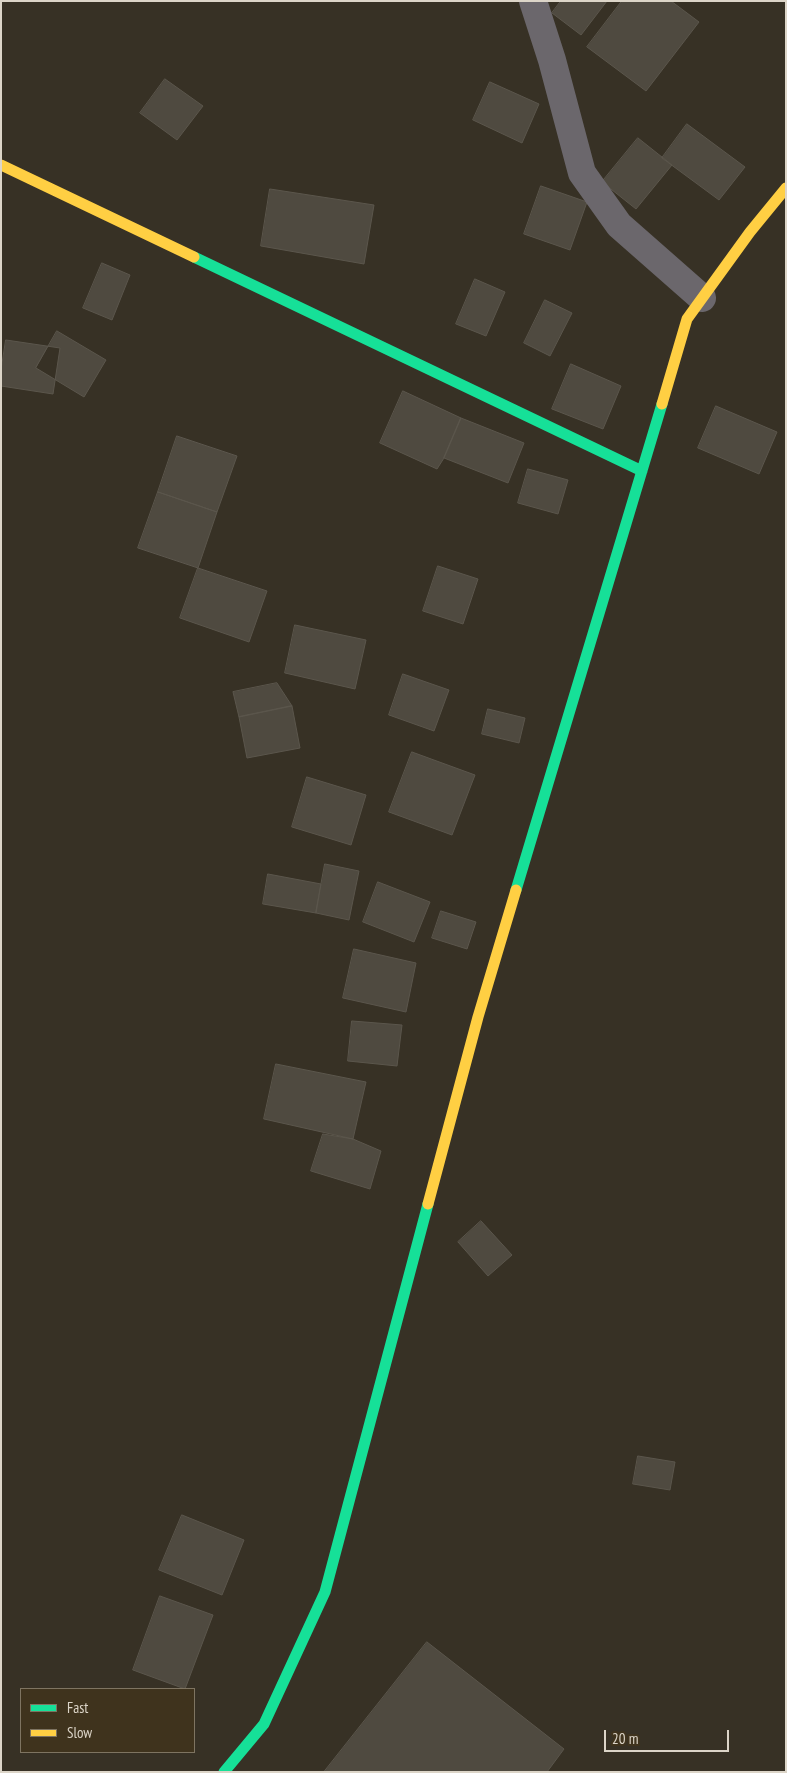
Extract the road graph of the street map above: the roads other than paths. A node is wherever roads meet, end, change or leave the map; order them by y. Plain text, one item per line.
1 (533, 1) edge
2 (1, 165) edge
3 (786, 188) edge
4 (702, 298) junction
5 (642, 471) junction
6 (224, 1772) edge

1 - 4 street
2 - 5 street
3 - 4 street
4 - 5 street
5 - 6 street

